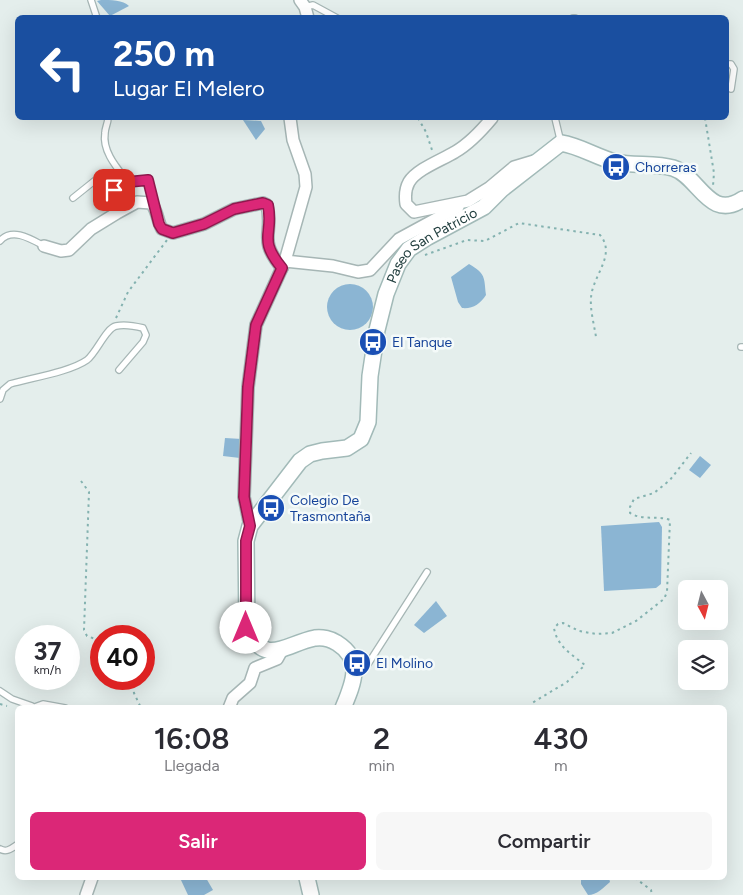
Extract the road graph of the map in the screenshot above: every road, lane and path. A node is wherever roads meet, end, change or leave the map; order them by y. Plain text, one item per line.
1 (91, 0) edge
2 (304, 8) edge
3 (96, 15) edge
4 (332, 15) edge
5 (729, 64) edge
6 (731, 89) dead end
7 (108, 120) edge
8 (290, 120) edge
9 (419, 120) edge
10 (490, 120) edge
11 (555, 120) edge
12 (705, 120) edge
13 (560, 142) junction
14 (536, 161) junction
15 (435, 163) junction
16 (128, 182) junction
17 (73, 198) dead end
18 (743, 199) edge
19 (710, 200) junction
20 (468, 201) junction
21 (156, 208) junction
22 (173, 233) junction
23 (0, 241) edge
24 (44, 246) joint
25 (425, 255) dead end
26 (283, 265) junction
27 (116, 326) junction
28 (596, 337) dead end
29 (118, 370) dead end
30 (0, 398) edge
31 (691, 453) dead end
32 (81, 481) dead end
33 (250, 526) junction
34 (427, 572) dead end
35 (90, 637) edge
36 (282, 650) junction
37 (355, 667) junction
38 (134, 690) edge
39 (0, 691) edge
40 (0, 704) edge
41 (27, 705) edge
42 (139, 705) edge
43 (230, 705) edge
44 (344, 705) edge
45 (532, 705) edge
46 (11, 707) dead end
47 (15, 846) edge
48 (0, 849) edge
49 (91, 880) edge
50 (307, 880) edge
51 (638, 880) edge
52 (86, 895) edge
53 (311, 895) edge
54 (652, 895) edge

1 - 3 lane
2 - 4 lane
5 - 6 lane
7 - 16 lane
8 - 26 street
9 - 15 path
10 - 15 street
11 - 13 lane
12 - 19 path
13 - 14 street, Paseo San Patricio
13 - 19 street
14 - 20 street
14 - 33 street, Paseo San Patricio
15 - 20 street
16 - 17 lane
16 - 21 lane
18 - 19 street
20 - 26 street
21 - 22 street
21 - 24 street
22 - 26 street
22 - 27 path
23 - 24 lane
25 - 28 path
26 - 33 street
27 - 29 lane
27 - 30 lane
31 - 45 path
32 - 35 path
33 - 36 street
34 - 37 lane
36 - 37 street
36 - 43 street
37 - 44 street
38 - 42 path
39 - 41 lane
40 - 46 path
47 - 48 lane
49 - 52 street
50 - 53 street
51 - 54 path

